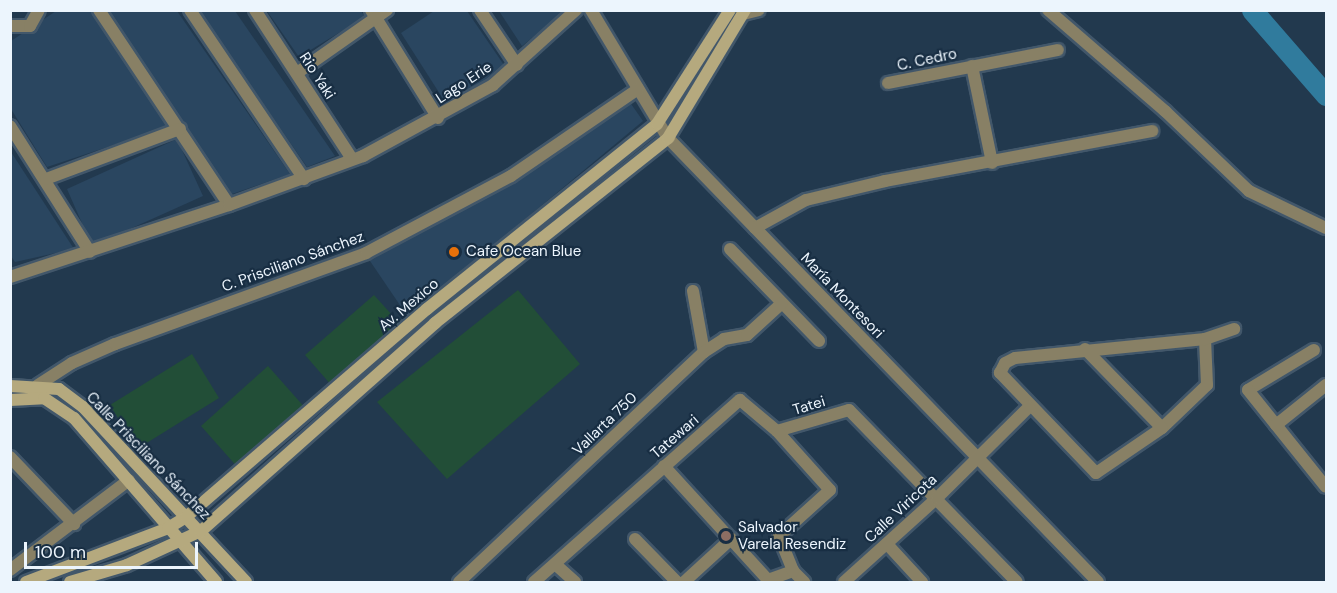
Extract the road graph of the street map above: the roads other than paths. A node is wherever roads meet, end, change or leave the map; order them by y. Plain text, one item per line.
1 (99, 10) edge
2 (190, 10) edge
3 (255, 10) edge
4 (387, 10) edge
5 (480, 10) edge
6 (576, 10) edge
7 (591, 10) edge
8 (759, 10) edge
9 (1048, 10) edge
10 (39, 11) edge
11 (739, 12) edge
12 (373, 14) edge
13 (10, 26) edge
14 (1058, 50) dead end
15 (517, 65) junction
16 (972, 66) junction
17 (297, 73) junction
18 (888, 83) dead end
19 (638, 89) junction
20 (438, 118) junction
21 (657, 124) junction
22 (10, 126) edge
23 (180, 129) junction
24 (1152, 130) dead end
25 (668, 138) junction
26 (352, 159) junction
27 (992, 163) junction
28 (46, 179) junction
29 (304, 179) junction
30 (229, 205) junction
31 (755, 228) junction
32 (1326, 228) edge
33 (730, 249) dead end
34 (90, 252) junction
35 (11, 276) edge
36 (693, 291) dead end
37 (782, 303) junction
38 (1234, 329) dead end
39 (1205, 339) junction
40 (819, 341) dead end
41 (1085, 350) junction
42 (1314, 350) dead end
43 (704, 352) junction
44 (38, 385) junction
45 (1326, 385) edge
46 (10, 386) edge
47 (10, 400) edge
48 (1029, 407) junction
49 (1276, 425) junction
50 (1162, 428) junction
51 (777, 431) junction
52 (976, 455) junction
53 (10, 457) edge
54 (664, 466) junction
55 (129, 480) junction
56 (1326, 487) edge
57 (937, 498) junction
58 (186, 517) junction
59 (74, 524) junction
60 (168, 528) junction
61 (201, 531) junction
62 (635, 539) dead end
63 (731, 539) junction
64 (179, 543) junction
65 (886, 544) junction
66 (555, 564) junction
67 (10, 570) edge
68 (793, 570) junction
69 (26, 582) edge
70 (70, 582) edge
71 (216, 582) edge
72 (246, 582) edge
73 (459, 582) edge
74 (534, 582) edge
75 (575, 582) edge
76 (677, 582) edge
77 (684, 582) edge
78 (804, 582) edge
79 (844, 582) edge
80 (922, 582) edge
81 (1017, 582) edge
82 (1098, 582) edge

1 - 23 street
2 - 29 street
3 - 17 street, Rio Yaki
4 - 12 street
5 - 15 street
6 - 15 street, Lago Erie
7 - 19 street, María Montesori
8 - 11 street
9 - 32 street
10 - 13 street
11 - 21 main road, Av. Mexico
11 - 25 main road
12 - 17 street
12 - 20 street
14 - 16 street, C. Cedro
15 - 20 street, Lago Erie
16 - 18 street, C. Cedro
16 - 27 street
17 - 26 street, Rio Yaki
19 - 21 street, María Montesori
19 - 44 street, C. Prisciliano Sánchez
20 - 26 street, Lago Erie
21 - 25 street, María Montesori
21 - 58 main road, Av. Mexico
22 - 28 street
23 - 28 street
23 - 30 street
24 - 27 street
25 - 31 street, María Montesori
25 - 61 main road, Av. Mexico
26 - 29 street, Lago Erie
27 - 31 street
28 - 34 street
29 - 30 street, Lago Erie
30 - 34 street, Lago Erie
31 - 52 street, María Montesori
33 - 37 street
34 - 35 street, Lago Erie
36 - 43 street
37 - 40 street
37 - 43 street, Vallarta 750
38 - 39 street
39 - 41 street
39 - 50 street
41 - 48 street
41 - 50 street
42 - 49 street
43 - 73 street, Vallarta 750
44 - 46 main road, Calle Prisciliano Sánchez
44 - 58 main road, Calle Prisciliano Sánchez
45 - 49 street
47 - 55 main road, Calle Prisciliano Sánchez
48 - 50 street
48 - 52 street, Calle Viricota
49 - 56 street
51 - 54 street, Tatewari
51 - 57 street, Tatei
51 - 68 street, Tatewari
52 - 57 street, Calle Viricota
52 - 82 street, María Montesori
53 - 59 street
54 - 63 street
54 - 66 street, Tatewari
55 - 59 street
55 - 60 main road, Calle Prisciliano Sánchez
57 - 65 street, Calle Viricota
57 - 81 street
58 - 60 main road, Av. Mexico
58 - 61 main road, Calle Prisciliano Sánchez
59 - 67 street
60 - 64 main road, Calle Prisciliano Sánchez
60 - 69 main road, Av. Mexico
61 - 64 main road, Av. Mexico
61 - 72 main road, Calle Prisciliano Sánchez
62 - 76 street
63 - 68 street
63 - 77 street
64 - 70 main road, Av. Mexico
64 - 71 main road, Calle Prisciliano Sánchez
65 - 79 street, Calle Viricota
65 - 80 street
66 - 74 street, Tatewari
66 - 75 street
68 - 78 street

